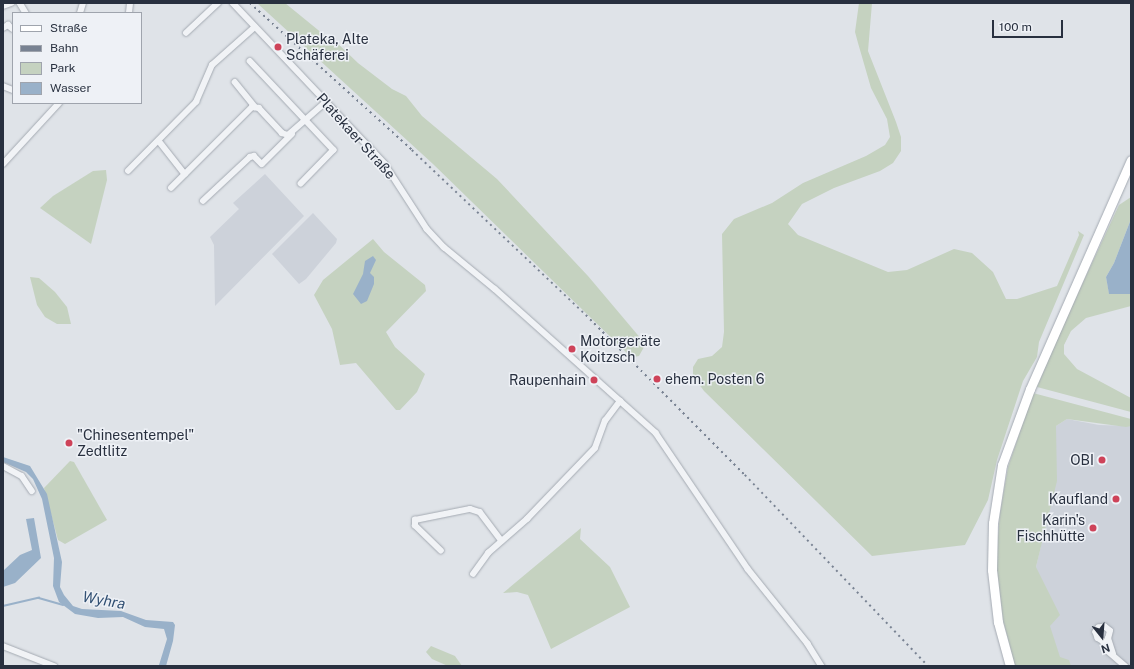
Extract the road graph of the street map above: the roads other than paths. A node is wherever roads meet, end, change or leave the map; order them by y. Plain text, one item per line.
1 (11, 3) edge
2 (20, 3) edge
3 (218, 3) edge
4 (233, 3) edge
5 (3, 6) edge
6 (25, 12) edge
7 (255, 27) junction
8 (3, 28) edge
9 (12, 28) edge
10 (186, 33) dead end
11 (250, 61) dead end
12 (235, 82) dead end
13 (326, 102) junction
14 (58, 104) edge
15 (256, 107) junction
16 (307, 120) junction
17 (292, 134) junction
18 (159, 141) junction
19 (1131, 160) edge
20 (3, 164) edge
21 (128, 171) dead end
22 (185, 174) junction
23 (301, 184) dead end
24 (171, 188) dead end
25 (203, 201) dead end
26 (620, 401) junction
27 (3, 466) edge
28 (32, 491) dead end
29 (502, 541) junction
30 (441, 551) dead end
31 (473, 574) dead end
32 (1106, 640) dead end
33 (3, 646) edge
34 (54, 666) edge
35 (822, 666) edge
36 (1010, 666) edge
37 (1125, 666) edge

1 - 5 street
2 - 6 street
3 - 10 street
4 - 7 street, Platekaer Straße
7 - 13 street, Platekaer Straße
7 - 18 street
8 - 9 street
11 - 16 street
12 - 15 street
13 - 16 street
13 - 26 street, Platekaer Straße
14 - 20 street
15 - 17 street
15 - 22 street
16 - 17 street
16 - 23 street
17 - 25 street
18 - 21 street
18 - 22 street
19 - 36 main road
22 - 24 street
26 - 29 street
26 - 35 street
27 - 28 street
29 - 30 street
29 - 31 street
32 - 37 street
33 - 34 street

